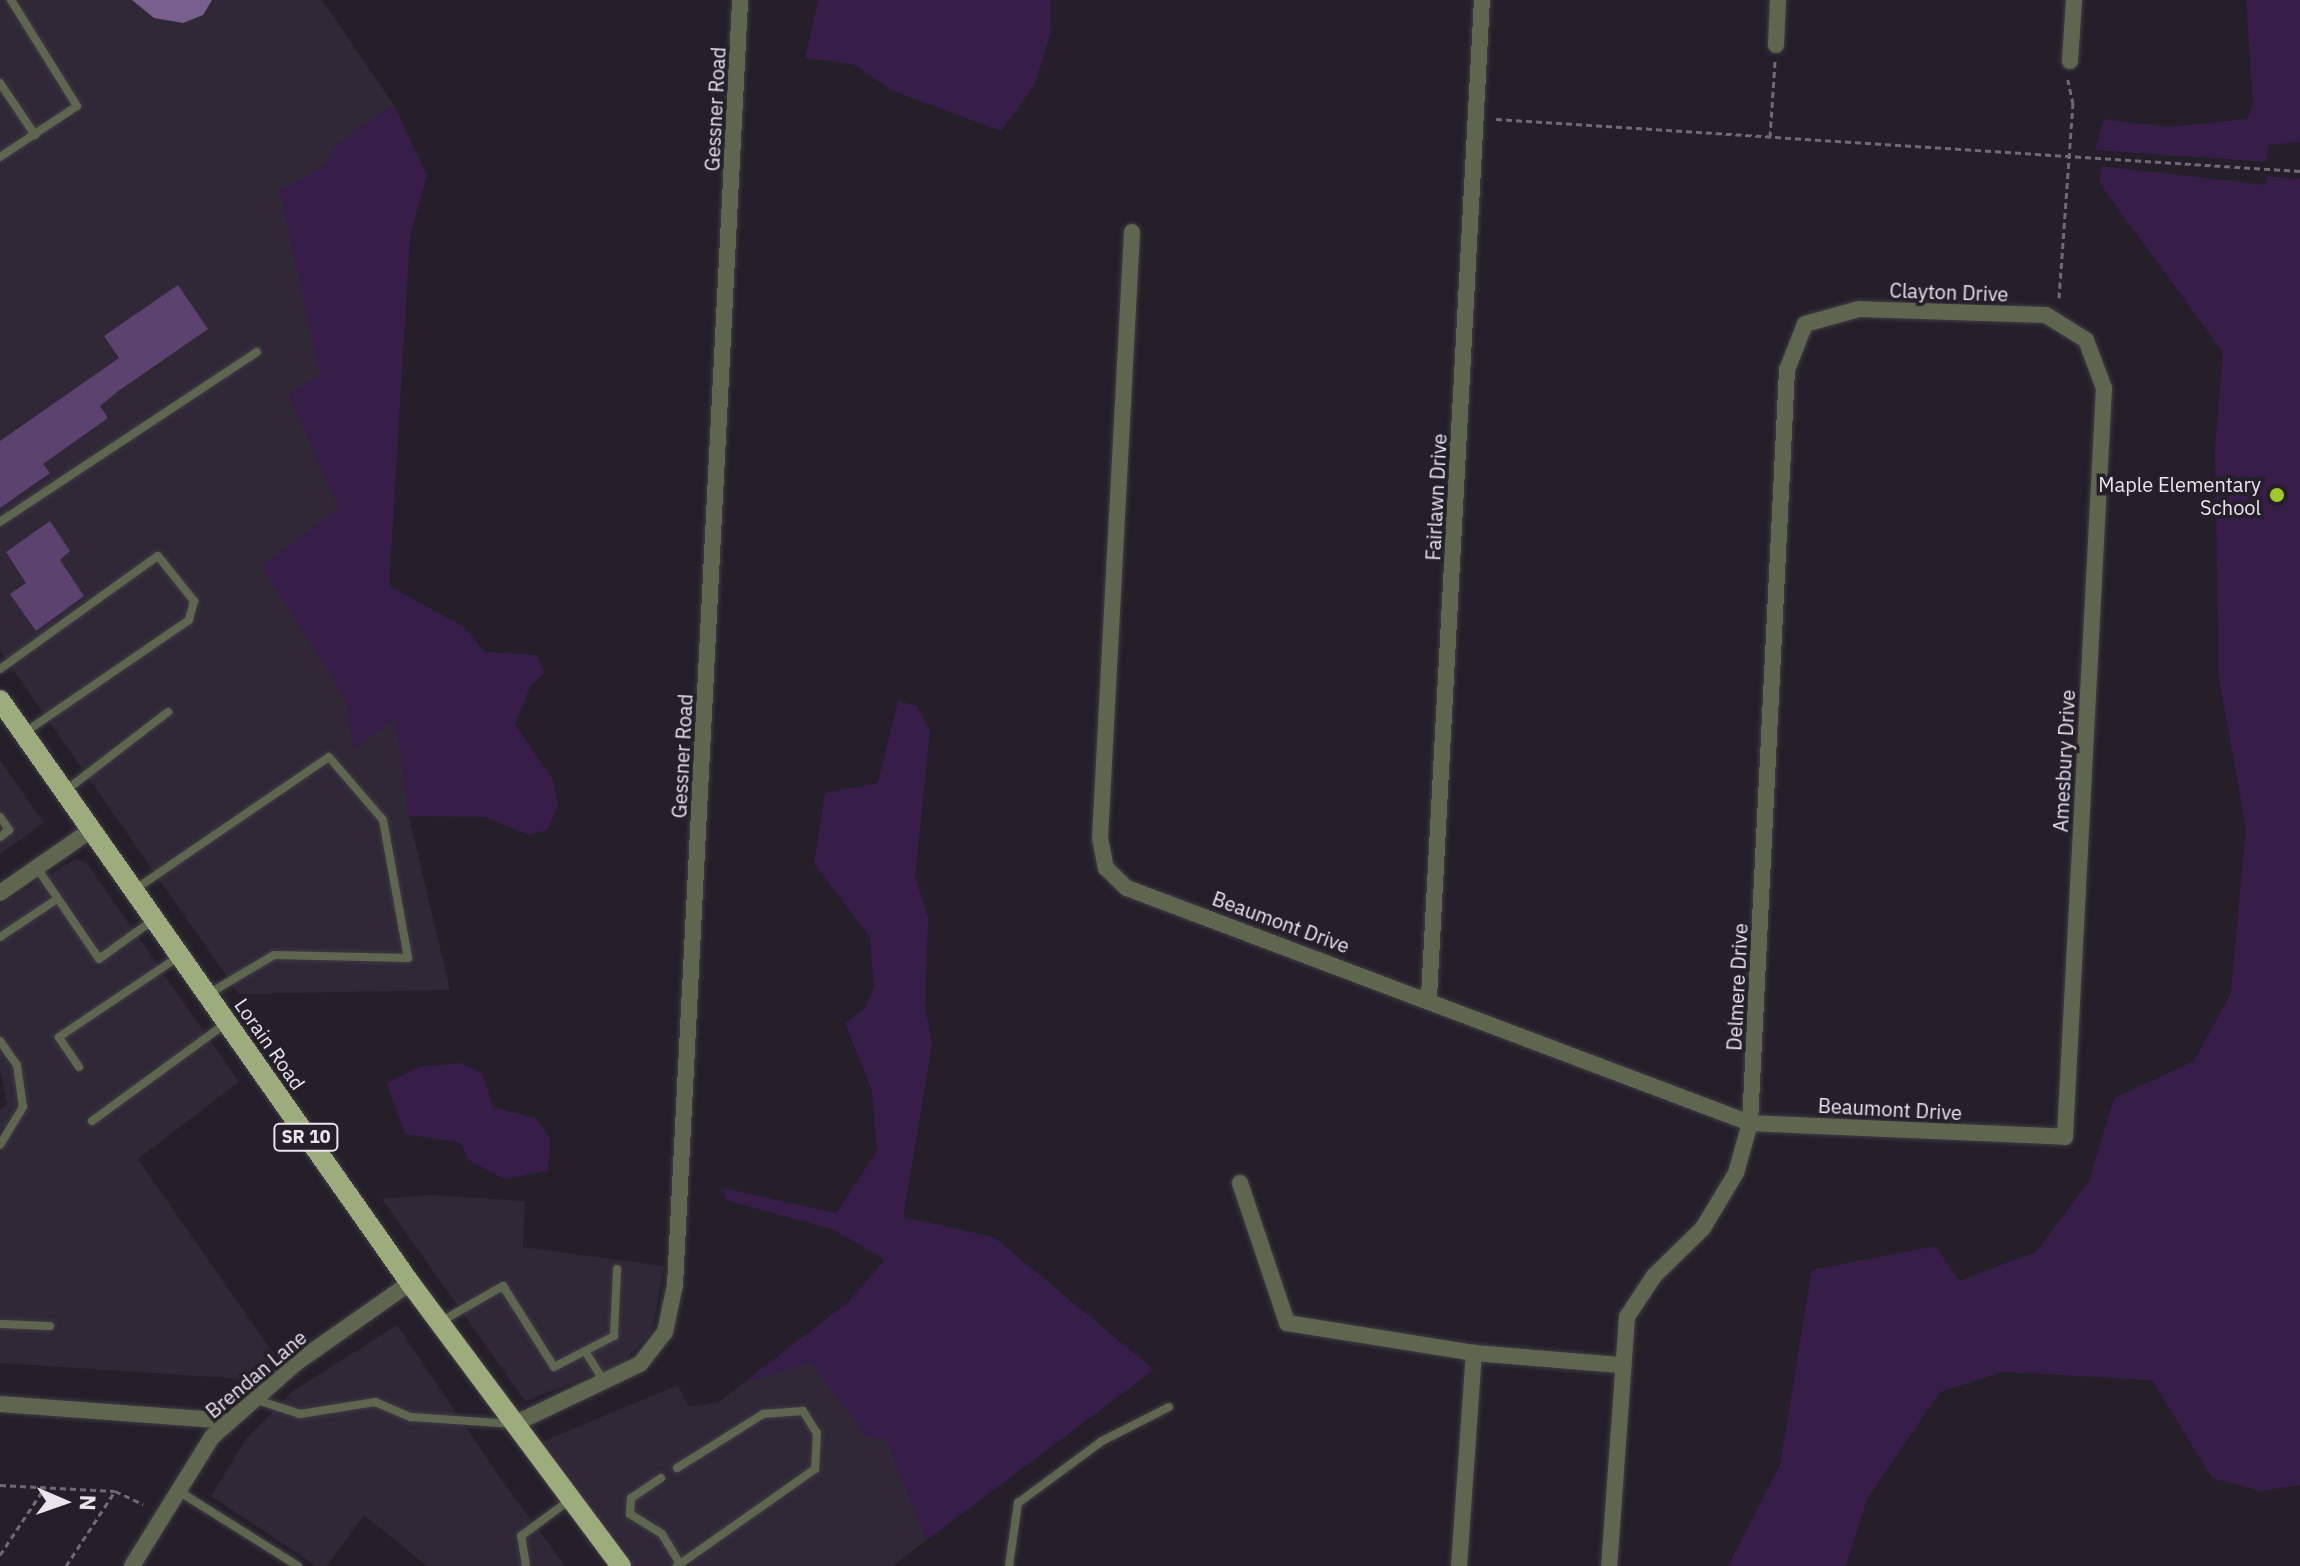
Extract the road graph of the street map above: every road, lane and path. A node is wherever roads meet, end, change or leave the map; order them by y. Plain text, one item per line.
1 (11, 0) edge
2 (740, 0) edge
3 (1482, 0) edge
4 (1778, 0) edge
5 (2074, 0) edge
6 (1776, 45) joint
7 (2070, 61) joint
8 (0, 83) edge
9 (1496, 119) dead end
10 (35, 135) junction
11 (1770, 137) junction
12 (2068, 156) junction
13 (0, 157) edge
14 (2300, 171) edge
15 (1132, 232) dead end
16 (2059, 298) dead end
17 (257, 352) dead end
18 (1787, 370) joint
19 (2104, 388) joint
20 (0, 522) edge
21 (0, 669) edge
22 (0, 700) edge
23 (168, 712) dead end
24 (24, 734) junction
25 (64, 792) junction
26 (0, 817) edge
27 (91, 830) junction
28 (0, 837) edge
29 (37, 868) junction
30 (133, 891) junction
31 (0, 893) edge
32 (57, 899) junction
33 (153, 920) junction
34 (0, 937) edge
35 (178, 957) junction
36 (205, 995) junction
37 (1429, 997) junction
38 (225, 1024) junction
39 (0, 1041) edge
40 (79, 1067) dead end
41 (92, 1121) dead end
42 (1750, 1123) junction
43 (2065, 1137) joint
44 (0, 1145) edge
45 (1240, 1183) dead end
46 (617, 1269) dead end
47 (410, 1283) junction
48 (439, 1322) junction
49 (0, 1324) edge
50 (50, 1326) dead end
51 (585, 1351) junction
52 (1474, 1353) junction
53 (1620, 1365) junction
54 (605, 1384) junction
55 (255, 1399) junction
56 (0, 1404) edge
57 (1169, 1407) dead end
58 (230, 1421) junction
59 (514, 1424) junction
60 (677, 1468) dead end
61 (661, 1478) dead end
62 (0, 1485) edge
63 (45, 1487) junction
64 (115, 1491) junction
65 (180, 1492) junction
66 (573, 1497) junction
67 (143, 1504) dead end
68 (0, 1555) edge
69 (679, 1565) edge
70 (66, 1566) edge
71 (132, 1566) edge
72 (298, 1566) edge
73 (526, 1566) edge
74 (621, 1566) edge
75 (1009, 1566) edge
76 (1459, 1566) edge
77 (1609, 1566) edge

1 - 10 lane
2 - 54 street, Gessner Road
3 - 37 street, Fairlawn Drive
4 - 6 street
5 - 7 street
6 - 11 path
7 - 12 path
8 - 10 lane
9 - 11 path
10 - 13 lane
11 - 12 path
12 - 14 path
12 - 16 path
15 - 37 street, Beaumont Drive
17 - 20 lane
18 - 19 street, Clayton Drive
18 - 42 street, Delmere Drive
19 - 43 street, Amesbury Drive
21 - 24 lane
22 - 24 main road, Lorain Road / SR 10
23 - 25 lane
24 - 25 main road, Lorain Road / SR 10
25 - 27 main road, Lorain Road / SR 10
26 - 28 lane
27 - 29 street
27 - 30 main road, Lorain Road / SR 10
29 - 31 street
29 - 32 lane
30 - 33 main road, Lorain Road / SR 10
30 - 36 lane
32 - 33 lane
32 - 34 lane
33 - 35 main road, Lorain Road / SR 10
35 - 36 main road, Lorain Road / SR 10
35 - 40 lane
36 - 38 main road, Lorain Road / SR 10
37 - 42 street, Beaumont Drive
38 - 41 lane
38 - 47 main road, Lorain Road / SR 10
39 - 44 lane
42 - 43 street, Beaumont Drive
42 - 53 street, Delmere Drive
45 - 52 street
46 - 51 lane
47 - 48 main road, Lorain Road / SR 10
47 - 55 street, Brendan Lane
48 - 51 lane
48 - 59 main road, Lorain Road / SR 10
49 - 50 lane
51 - 54 lane
52 - 53 street
52 - 76 street
53 - 77 street, Delmere Drive
54 - 59 street, Gessner Road
55 - 58 street, Brendan Lane
55 - 59 lane
56 - 58 street
57 - 75 lane
58 - 65 street, Brendan Lane
59 - 66 main road, Lorain Road / SR 10
60 - 69 lane
61 - 69 lane
62 - 63 path
63 - 64 path
63 - 68 path
64 - 67 path
64 - 70 path
65 - 71 street, Brendan Lane
65 - 72 lane
66 - 73 lane
66 - 74 main road, Lorain Road / SR 10

